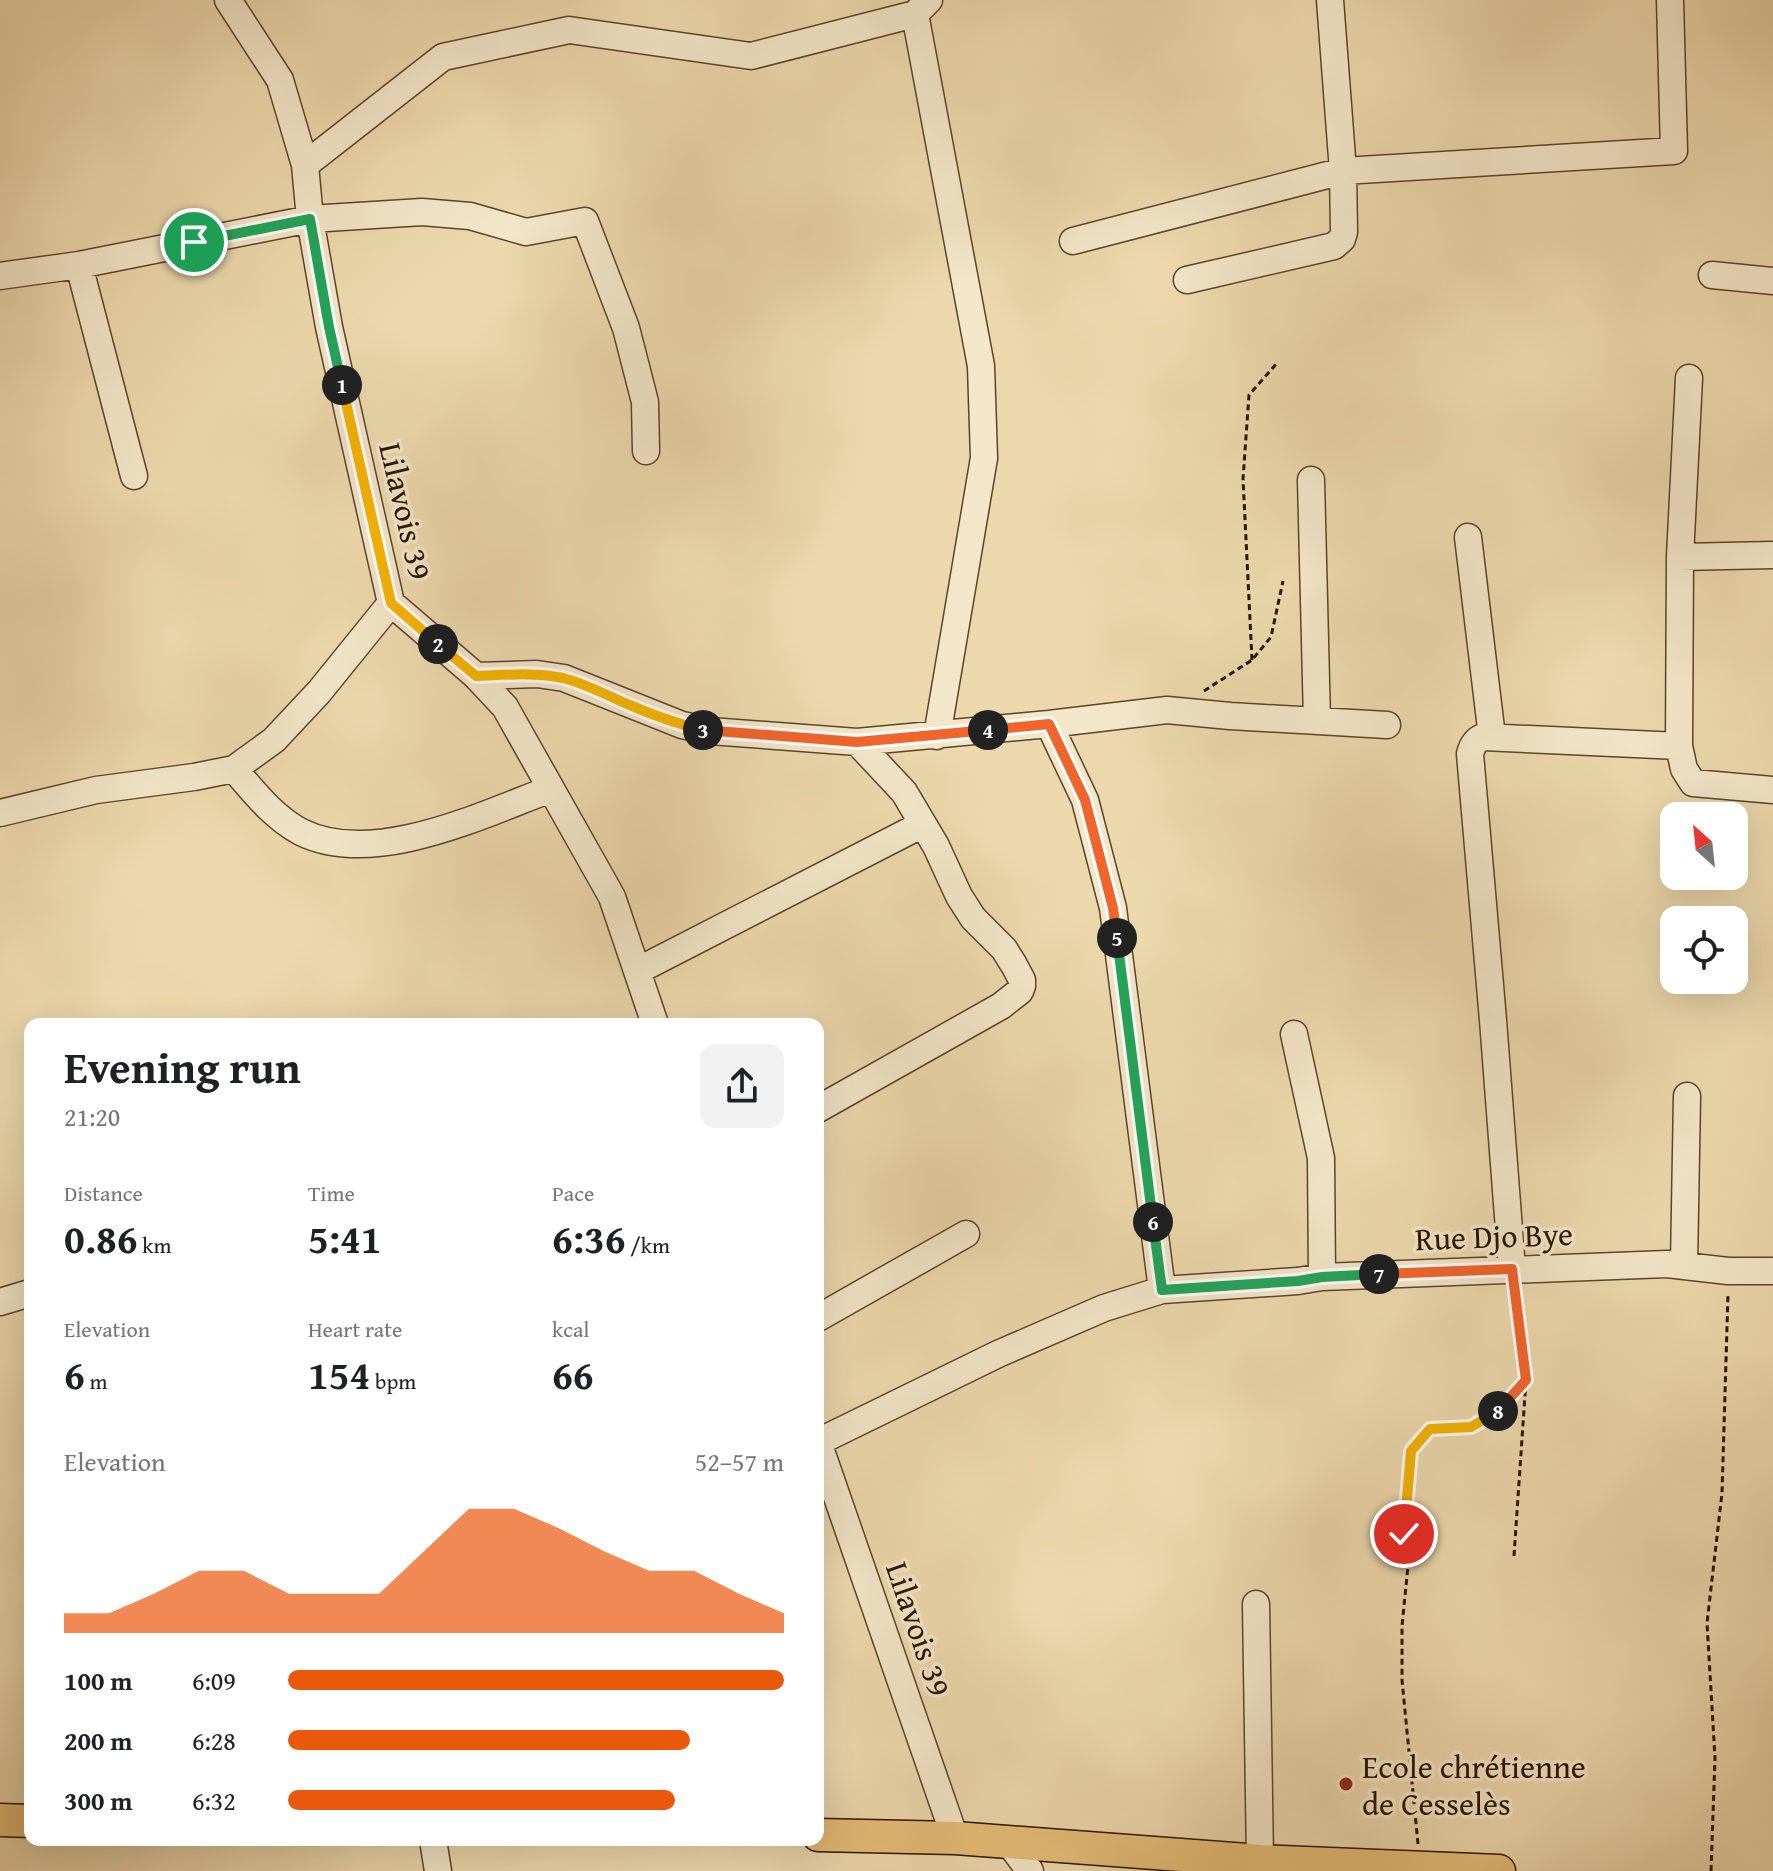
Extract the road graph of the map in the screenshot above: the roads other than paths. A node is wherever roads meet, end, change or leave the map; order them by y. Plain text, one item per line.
1 (228, 0) edge
2 (1330, 0) edge
3 (1670, 0) edge
4 (922, 7) edge
5 (305, 165) junction
6 (1343, 171) junction
7 (310, 219) junction
8 (1073, 241) dead end
9 (79, 265) junction
10 (1712, 275) dead end
11 (0, 276) edge
12 (1187, 280) dead end
13 (1773, 281) edge
14 (1689, 378) dead end
15 (646, 451) dead end
16 (134, 476) dead end
17 (1311, 480) dead end
18 (1468, 537) dead end
19 (1773, 555) edge
20 (1680, 557) junction
21 (391, 603) junction
22 (476, 676) junction
23 (1317, 721) junction
24 (1049, 724) junction
25 (1387, 725) dead end
26 (937, 736) junction
27 (1492, 737) junction
28 (857, 742) junction
29 (1679, 746) junction
30 (234, 769) junction
31 (551, 789) junction
32 (1773, 790) edge
33 (0, 813) edge
34 (923, 824) junction
35 (637, 971) junction
36 (653, 1018) edge
37 (1294, 1034) dead end
38 (1687, 1096) dead end
39 (824, 1106) edge
40 (966, 1234) dead end
41 (1684, 1265) junction
42 (1512, 1269) junction
43 (1773, 1271) edge
44 (1322, 1277) junction
45 (1162, 1290) junction
46 (24, 1295) edge
47 (0, 1302) edge
48 (824, 1315) edge
49 (824, 1439) edge
50 (824, 1459) edge
51 (1256, 1604) dead end
52 (0, 1820) edge
53 (24, 1821) edge
54 (824, 1835) edge
55 (955, 1838) junction
56 (1009, 1843) junction
57 (434, 1846) edge
58 (1260, 1861) junction
59 (1481, 1870) edge
60 (438, 1871) edge
61 (1030, 1871) edge

1 - 5 street, Lilavois 39
2 - 6 street
3 - 6 street
4 - 5 street
4 - 26 street
5 - 7 street, Lilavois 39
6 - 8 street
6 - 12 street
7 - 9 street
7 - 15 street
7 - 21 street, Lilavois 39
9 - 11 street
9 - 16 street
10 - 13 street
14 - 20 street
17 - 23 street
18 - 27 street
19 - 20 street
20 - 29 street
21 - 22 street, Lilavois 39
21 - 30 street
22 - 28 street
22 - 31 street, Lilavois 39
23 - 24 street
23 - 25 street
24 - 26 street
24 - 45 street
26 - 28 street
27 - 29 street
27 - 42 street
28 - 34 street
29 - 32 street
30 - 31 street
30 - 33 street
31 - 35 street, Lilavois 39
34 - 35 street
34 - 39 street
35 - 36 street, Lilavois 39
37 - 44 street
38 - 41 street
40 - 48 street
41 - 42 street, Rue Djo Bye
41 - 43 street, Rue Djo Bye
42 - 44 street, Rue Djo Bye
44 - 45 street, Rue Djo Bye
45 - 49 street, Rue Djo Bye
46 - 47 street
50 - 55 street, Lilavois 39
51 - 58 street
52 - 53 main road
54 - 55 main road
55 - 56 main road
56 - 58 main road
56 - 61 street
57 - 60 street
58 - 59 main road

